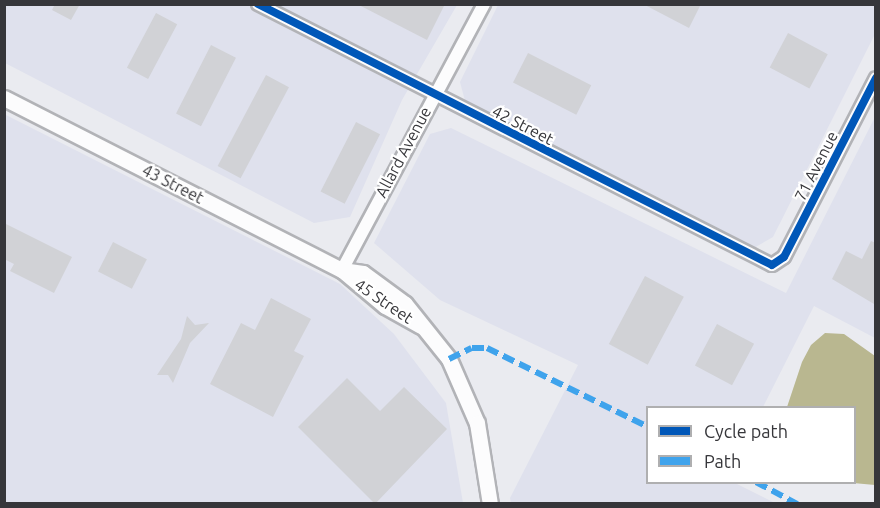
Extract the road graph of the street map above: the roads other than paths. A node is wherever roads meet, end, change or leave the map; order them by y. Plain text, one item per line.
1 (258, 4) edge
2 (484, 4) edge
3 (876, 78) edge
4 (433, 95) junction
5 (4, 98) edge
6 (777, 264) joint
7 (342, 270) junction
8 (490, 504) edge

1 - 4 street, 42 Street
2 - 4 street, Allard Avenue
3 - 6 street, 71 Avenue
4 - 6 street, 42 Street
4 - 7 street, Allard Avenue
5 - 7 main road, 43 Street
7 - 8 main road, 45 Street

